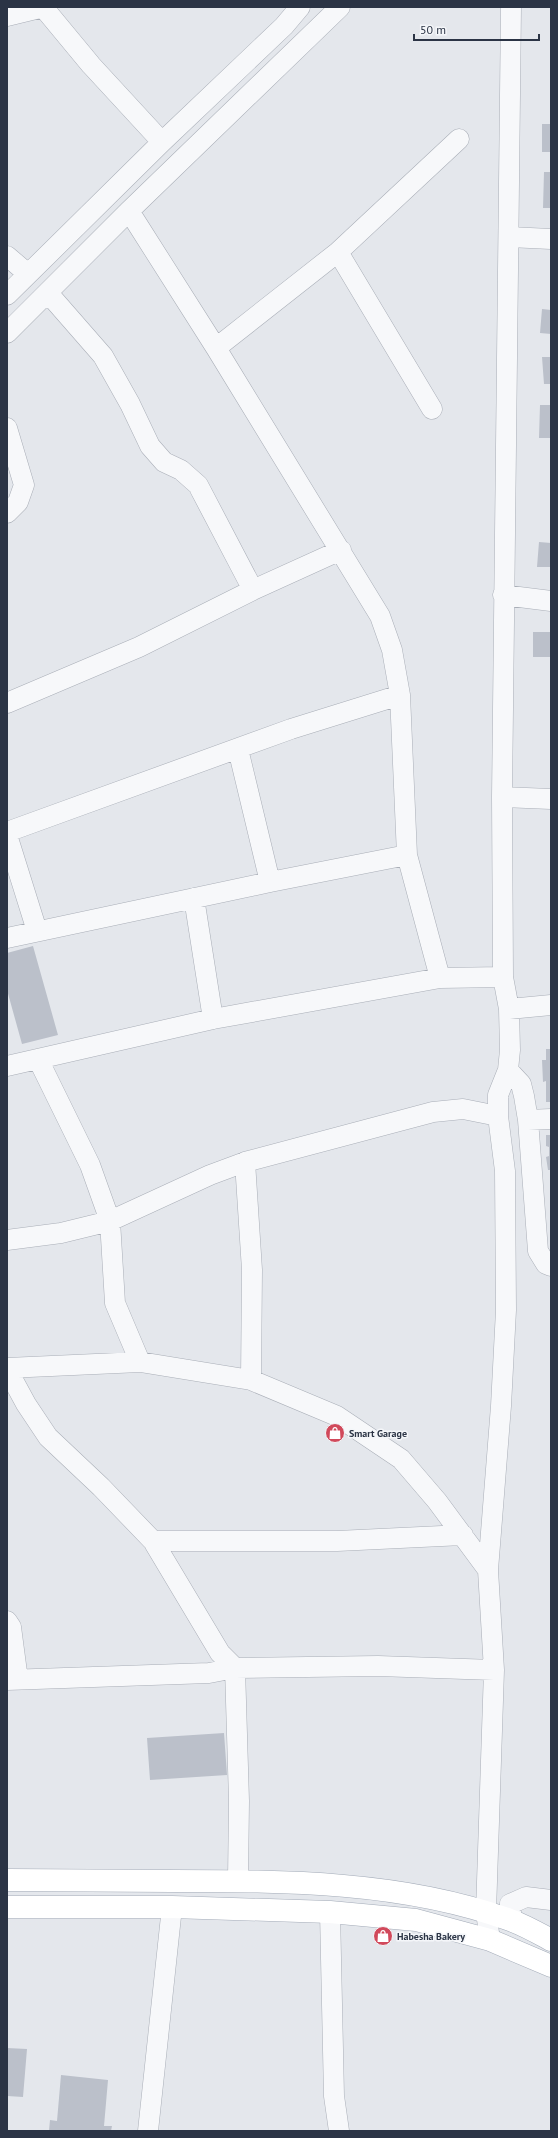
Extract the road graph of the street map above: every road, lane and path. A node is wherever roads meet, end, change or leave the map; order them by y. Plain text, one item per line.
1 (43, 7) edge
2 (300, 7) edge
3 (340, 7) edge
4 (510, 7) edge
5 (7, 16) edge
6 (459, 139) dead end
7 (162, 142) junction
8 (129, 211) junction
9 (73, 231) junction
10 (509, 237) junction
11 (551, 239) edge
12 (92, 248) junction
13 (338, 252) junction
14 (7, 256) edge
15 (28, 274) junction
16 (48, 293) junction
17 (7, 295) edge
18 (7, 333) edge
19 (216, 348) junction
20 (432, 409) dead end
21 (7, 428) edge
22 (7, 514) edge
23 (341, 550) junction
24 (253, 590) junction
25 (503, 595) junction
26 (551, 601) edge
27 (400, 695) junction
28 (7, 703) edge
29 (238, 749) junction
30 (502, 797) junction
31 (551, 799) edge
32 (7, 833) edge
33 (407, 855) junction
34 (270, 882) junction
35 (194, 898) junction
36 (37, 931) junction
37 (7, 938) edge
38 (503, 977) junction
39 (440, 978) junction
40 (551, 1005) edge
41 (509, 1009) junction
42 (213, 1019) junction
43 (38, 1060) junction
44 (7, 1066) edge
45 (508, 1070) junction
46 (498, 1116) junction
47 (551, 1119) edge
48 (528, 1120) junction
49 (245, 1162) junction
50 (110, 1221) junction
51 (7, 1240) edge
52 (551, 1266) edge
53 (140, 1362) junction
54 (7, 1368) edge
55 (251, 1380) junction
56 (463, 1535) junction
57 (153, 1541) junction
58 (488, 1570) junction
59 (7, 1621) edge
60 (235, 1668) junction
61 (494, 1670) junction
62 (13, 1680) edge
63 (7, 1880) edge
64 (238, 1880) junction
65 (551, 1900) edge
66 (7, 1907) edge
67 (172, 1907) junction
68 (330, 1912) junction
69 (486, 1912) junction
70 (512, 1921) junction
71 (490, 1940) junction
72 (551, 1940) edge
73 (551, 1966) edge
74 (148, 2131) edge
75 (339, 2131) edge

1 - 5 street
1 - 7 street
2 - 7 street
3 - 8 street
4 - 10 street
6 - 13 street
7 - 9 street
8 - 12 street
8 - 19 street
9 - 12 street
9 - 15 street
10 - 11 street
10 - 25 street
12 - 16 street
13 - 19 street
13 - 20 street
14 - 15 street
15 - 17 street
16 - 18 street
16 - 24 street
19 - 23 street
21 - 22 street
23 - 24 street
23 - 27 street
24 - 28 street
25 - 26 street
25 - 30 street
27 - 29 street
27 - 33 street
29 - 32 street
29 - 34 street
30 - 31 street
30 - 38 street
32 - 36 street
33 - 34 street
33 - 39 street
34 - 35 street
35 - 36 street
35 - 42 street
36 - 37 street
38 - 39 street
38 - 41 street
39 - 42 street
40 - 41 street
41 - 45 street
42 - 43 street
43 - 44 street
43 - 50 street
45 - 46 street
45 - 48 street
46 - 49 street
46 - 58 street
47 - 48 street
48 - 52 street
49 - 50 street
49 - 55 street
50 - 51 street
50 - 53 street
53 - 54 street
53 - 55 street
54 - 57 street
55 - 56 street
56 - 57 street
56 - 58 street
57 - 60 street
58 - 61 street
59 - 62 street
60 - 61 street
60 - 62 street
60 - 64 street
61 - 69 street
63 - 64 main road
64 - 69 main road
65 - 70 street
66 - 67 main road
67 - 68 main road
67 - 74 street
68 - 71 main road
68 - 75 street
69 - 70 main road
69 - 71 street
70 - 72 main road
71 - 73 main road

